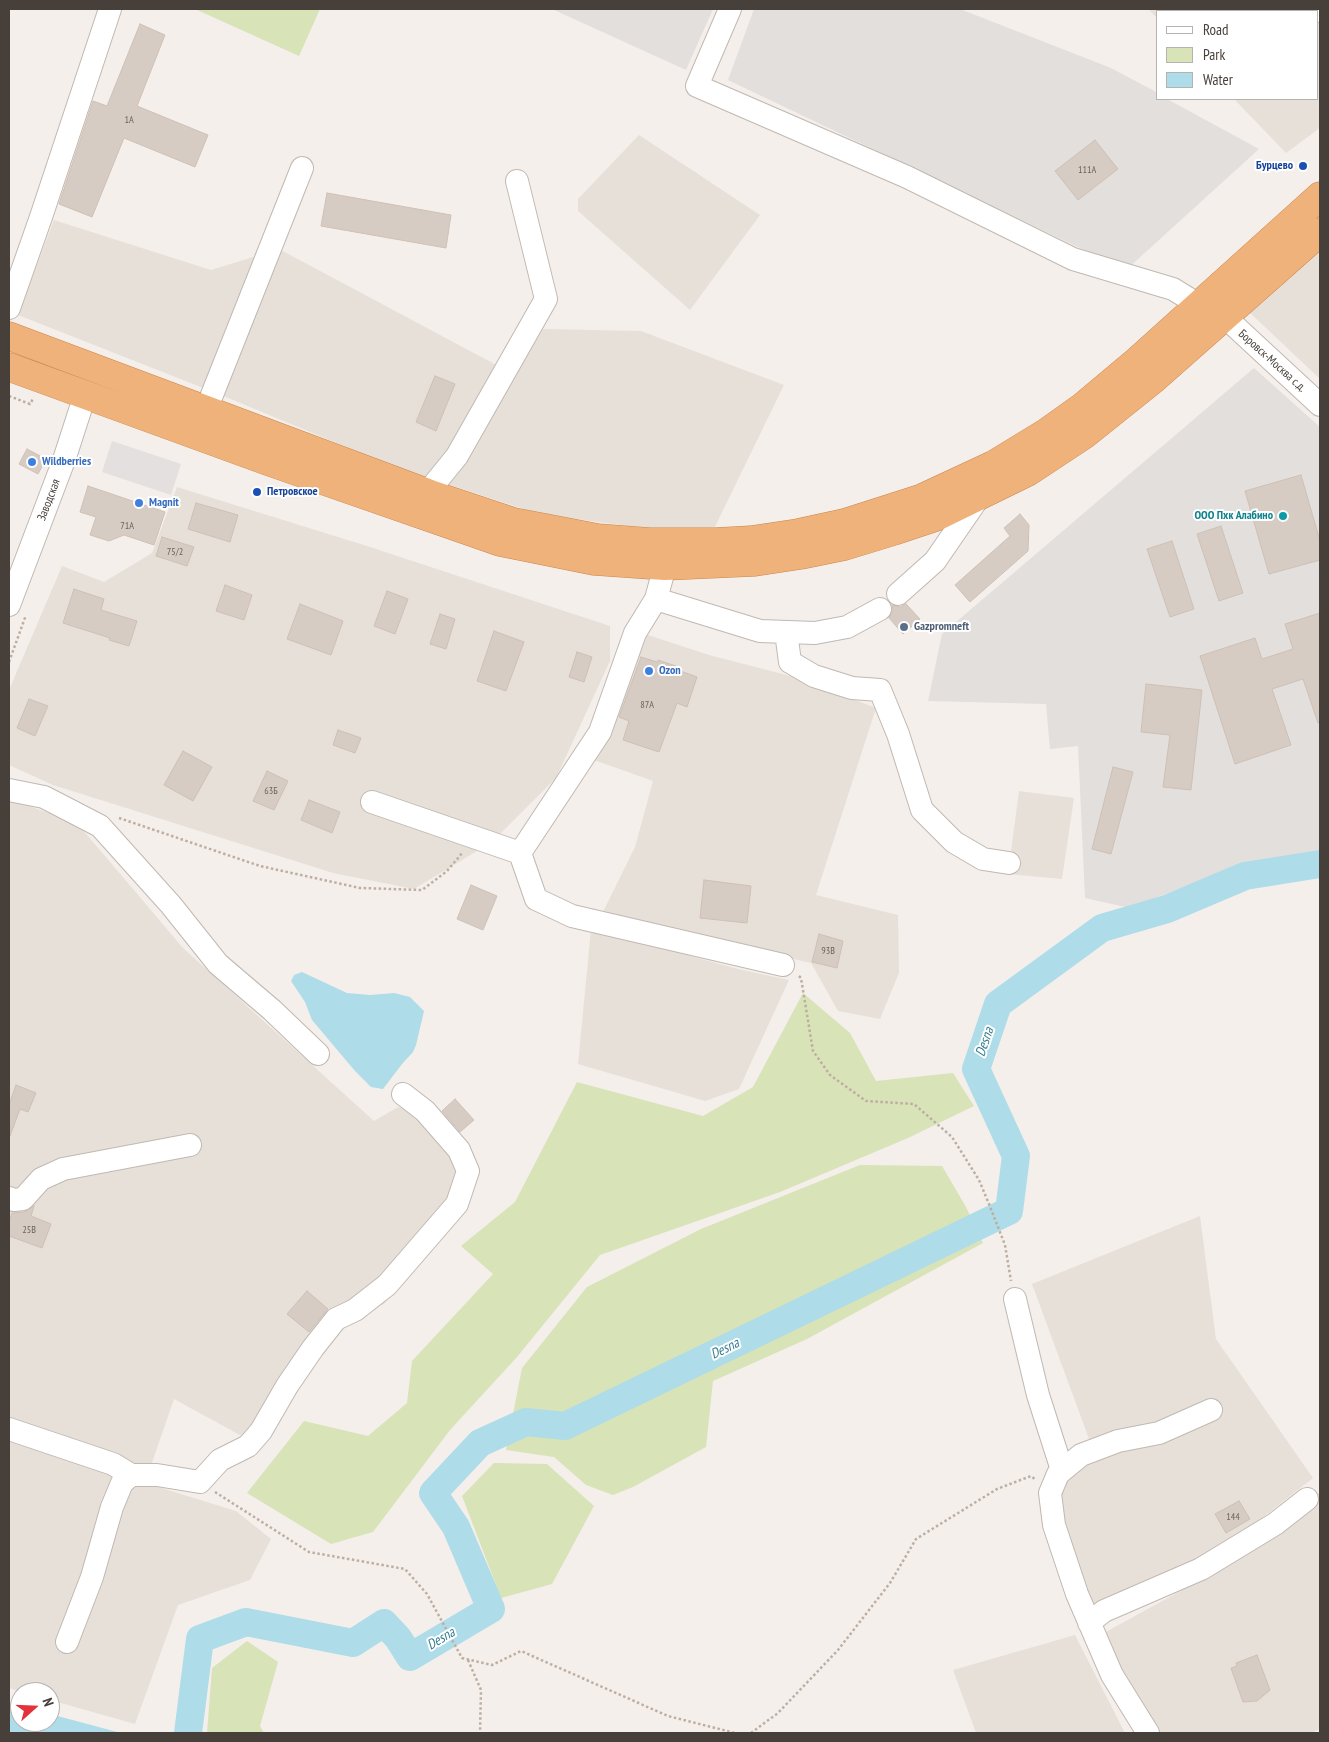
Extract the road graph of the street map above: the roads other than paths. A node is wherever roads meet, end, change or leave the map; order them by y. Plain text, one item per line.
1 (110, 9) edge
2 (730, 9) edge
3 (302, 168) dead end
4 (517, 181) dead end
5 (1320, 196) edge
6 (1320, 232) edge
7 (1199, 304) junction
8 (9, 308) edge
9 (1225, 317) junction
10 (9, 336) edge
11 (9, 367) edge
12 (85, 395) junction
13 (1320, 405) edge
14 (206, 410) junction
15 (427, 493) junction
16 (979, 497) junction
17 (665, 566) junction
18 (898, 594) dead end
19 (656, 599) junction
20 (9, 605) edge
21 (880, 609) dead end
22 (786, 632) junction
23 (9, 790) edge
24 (372, 802) dead end
25 (520, 853) junction
26 (1009, 863) dead end
27 (783, 965) road end
28 (318, 1054) dead end
29 (403, 1094) dead end
30 (190, 1145) dead end
31 (9, 1198) edge
32 (1015, 1299) road end
33 (1212, 1410) dead end
34 (9, 1429) edge
35 (1062, 1470) junction
36 (131, 1475) junction
37 (1307, 1499) dead end
38 (1089, 1622) junction
39 (67, 1642) dead end
40 (1148, 1733) edge

1 - 8 street
2 - 7 street
3 - 14 street
4 - 15 street
5 - 7 highway
6 - 9 highway
7 - 15 highway
9 - 13 street, Боровск-Москва с.д.
9 - 16 highway
10 - 14 highway
11 - 12 highway
12 - 17 highway
12 - 20 street, Заводская
14 - 15 highway
16 - 17 highway
16 - 18 street
17 - 19 street
19 - 22 street
19 - 25 street
21 - 22 street
22 - 26 street
23 - 28 street
24 - 25 street
25 - 27 street
29 - 36 street
30 - 31 street
32 - 35 street
33 - 35 street
34 - 36 street
35 - 38 street
36 - 39 street
37 - 38 street
38 - 40 street

